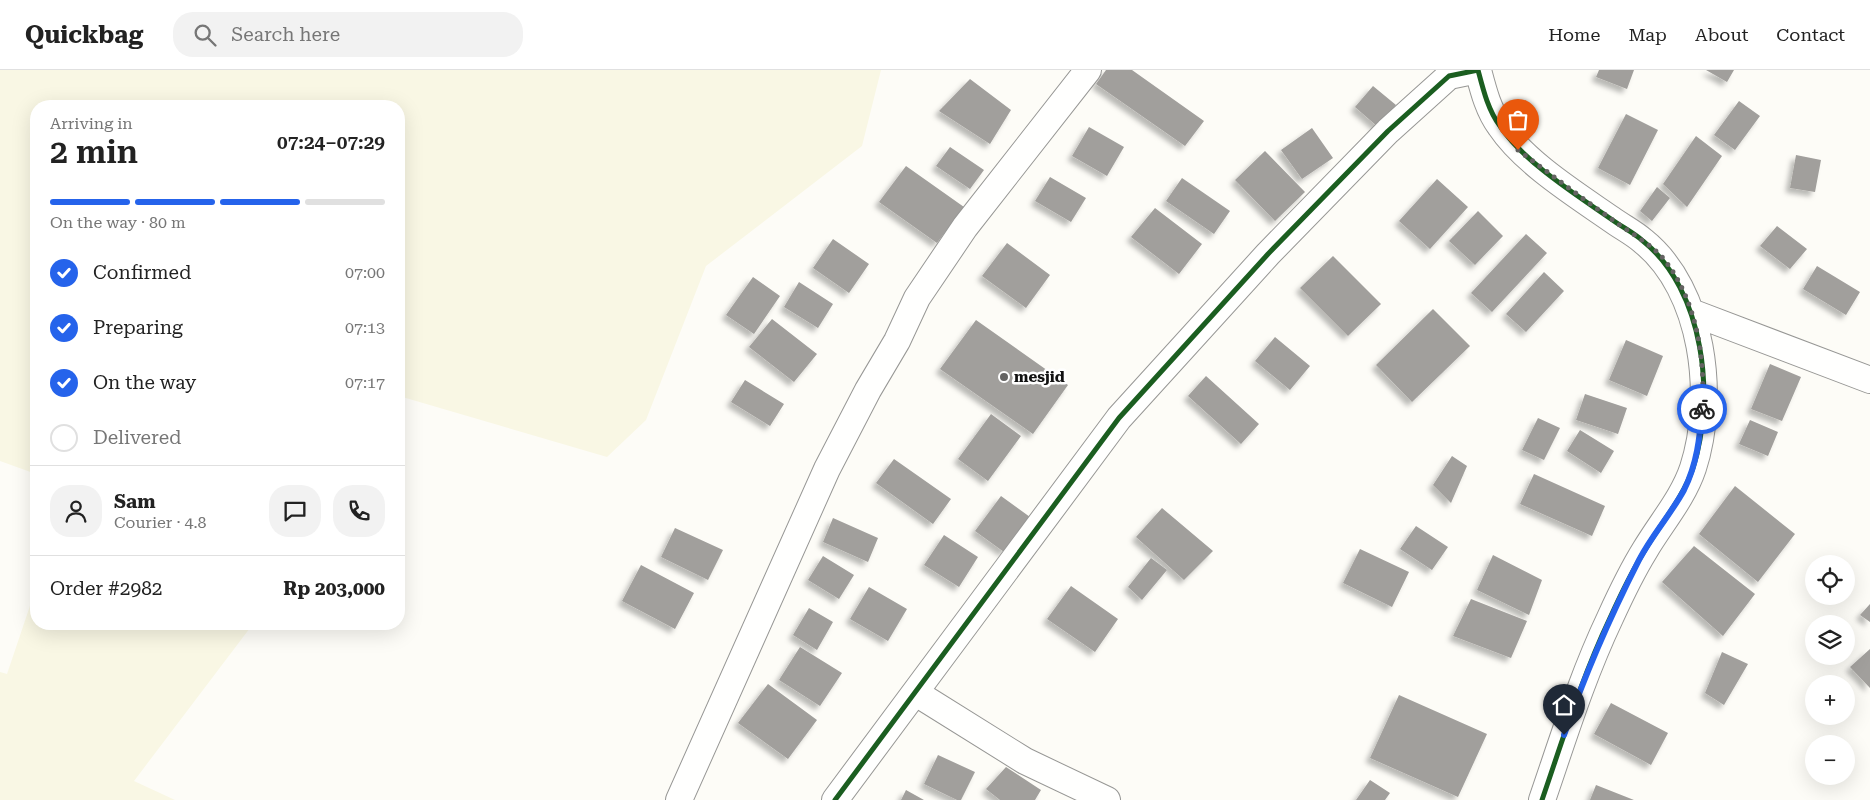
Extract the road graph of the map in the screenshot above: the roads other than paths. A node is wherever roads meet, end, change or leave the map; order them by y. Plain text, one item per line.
1 (1088, 70) edge
2 (1478, 70) edge
3 (1442, 73) edge
4 (1691, 312) junction
5 (1870, 380) edge
6 (916, 693) junction
7 (680, 800) edge
8 (835, 800) edge
9 (1107, 800) edge
10 (1542, 800) edge

1 - 7 street
2 - 3 street
2 - 4 street
3 - 6 street
4 - 5 street
4 - 10 street
6 - 8 street
6 - 9 street

